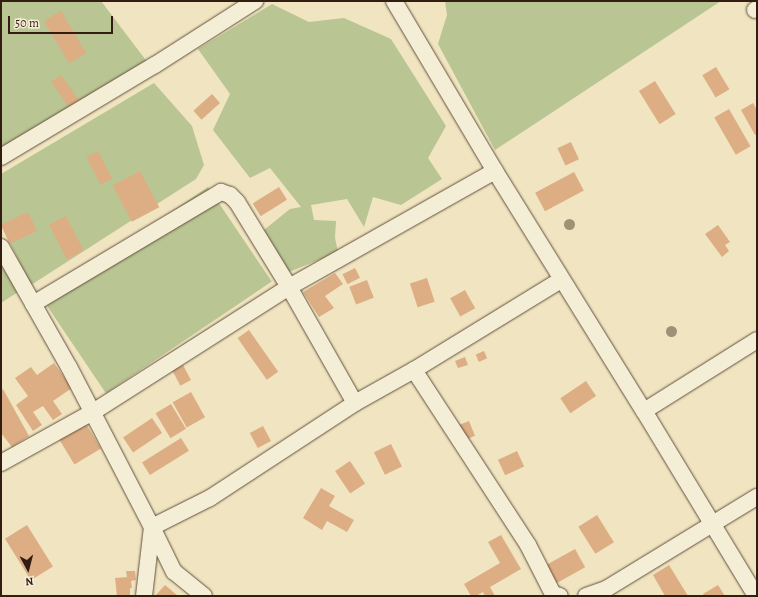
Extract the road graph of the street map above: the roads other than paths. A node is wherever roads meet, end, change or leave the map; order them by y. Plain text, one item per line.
1 (255, 1) edge
2 (394, 1) edge
3 (1, 157) edge
4 (495, 171) junction
5 (1, 247) edge
6 (561, 280) junction
7 (289, 287) junction
8 (33, 304) junction
9 (757, 340) edge
10 (414, 370) junction
11 (355, 403) junction
12 (644, 411) junction
13 (92, 412) junction
14 (1, 463) edge
15 (757, 497) edge
16 (713, 524) junction
17 (152, 527) junction
18 (554, 595) edge
19 (144, 596) edge
20 (204, 596) edge
21 (586, 596) edge
22 (756, 596) edge

1 - 3 street
2 - 4 street
4 - 6 street
4 - 7 street
5 - 8 street
6 - 10 street
6 - 12 street
7 - 8 street
7 - 11 street
7 - 13 street
8 - 13 street
9 - 12 street
10 - 11 street
10 - 18 street
11 - 17 street
12 - 16 street
13 - 14 street
13 - 17 street
15 - 16 street
16 - 21 street
16 - 22 street
17 - 19 street
17 - 20 street

